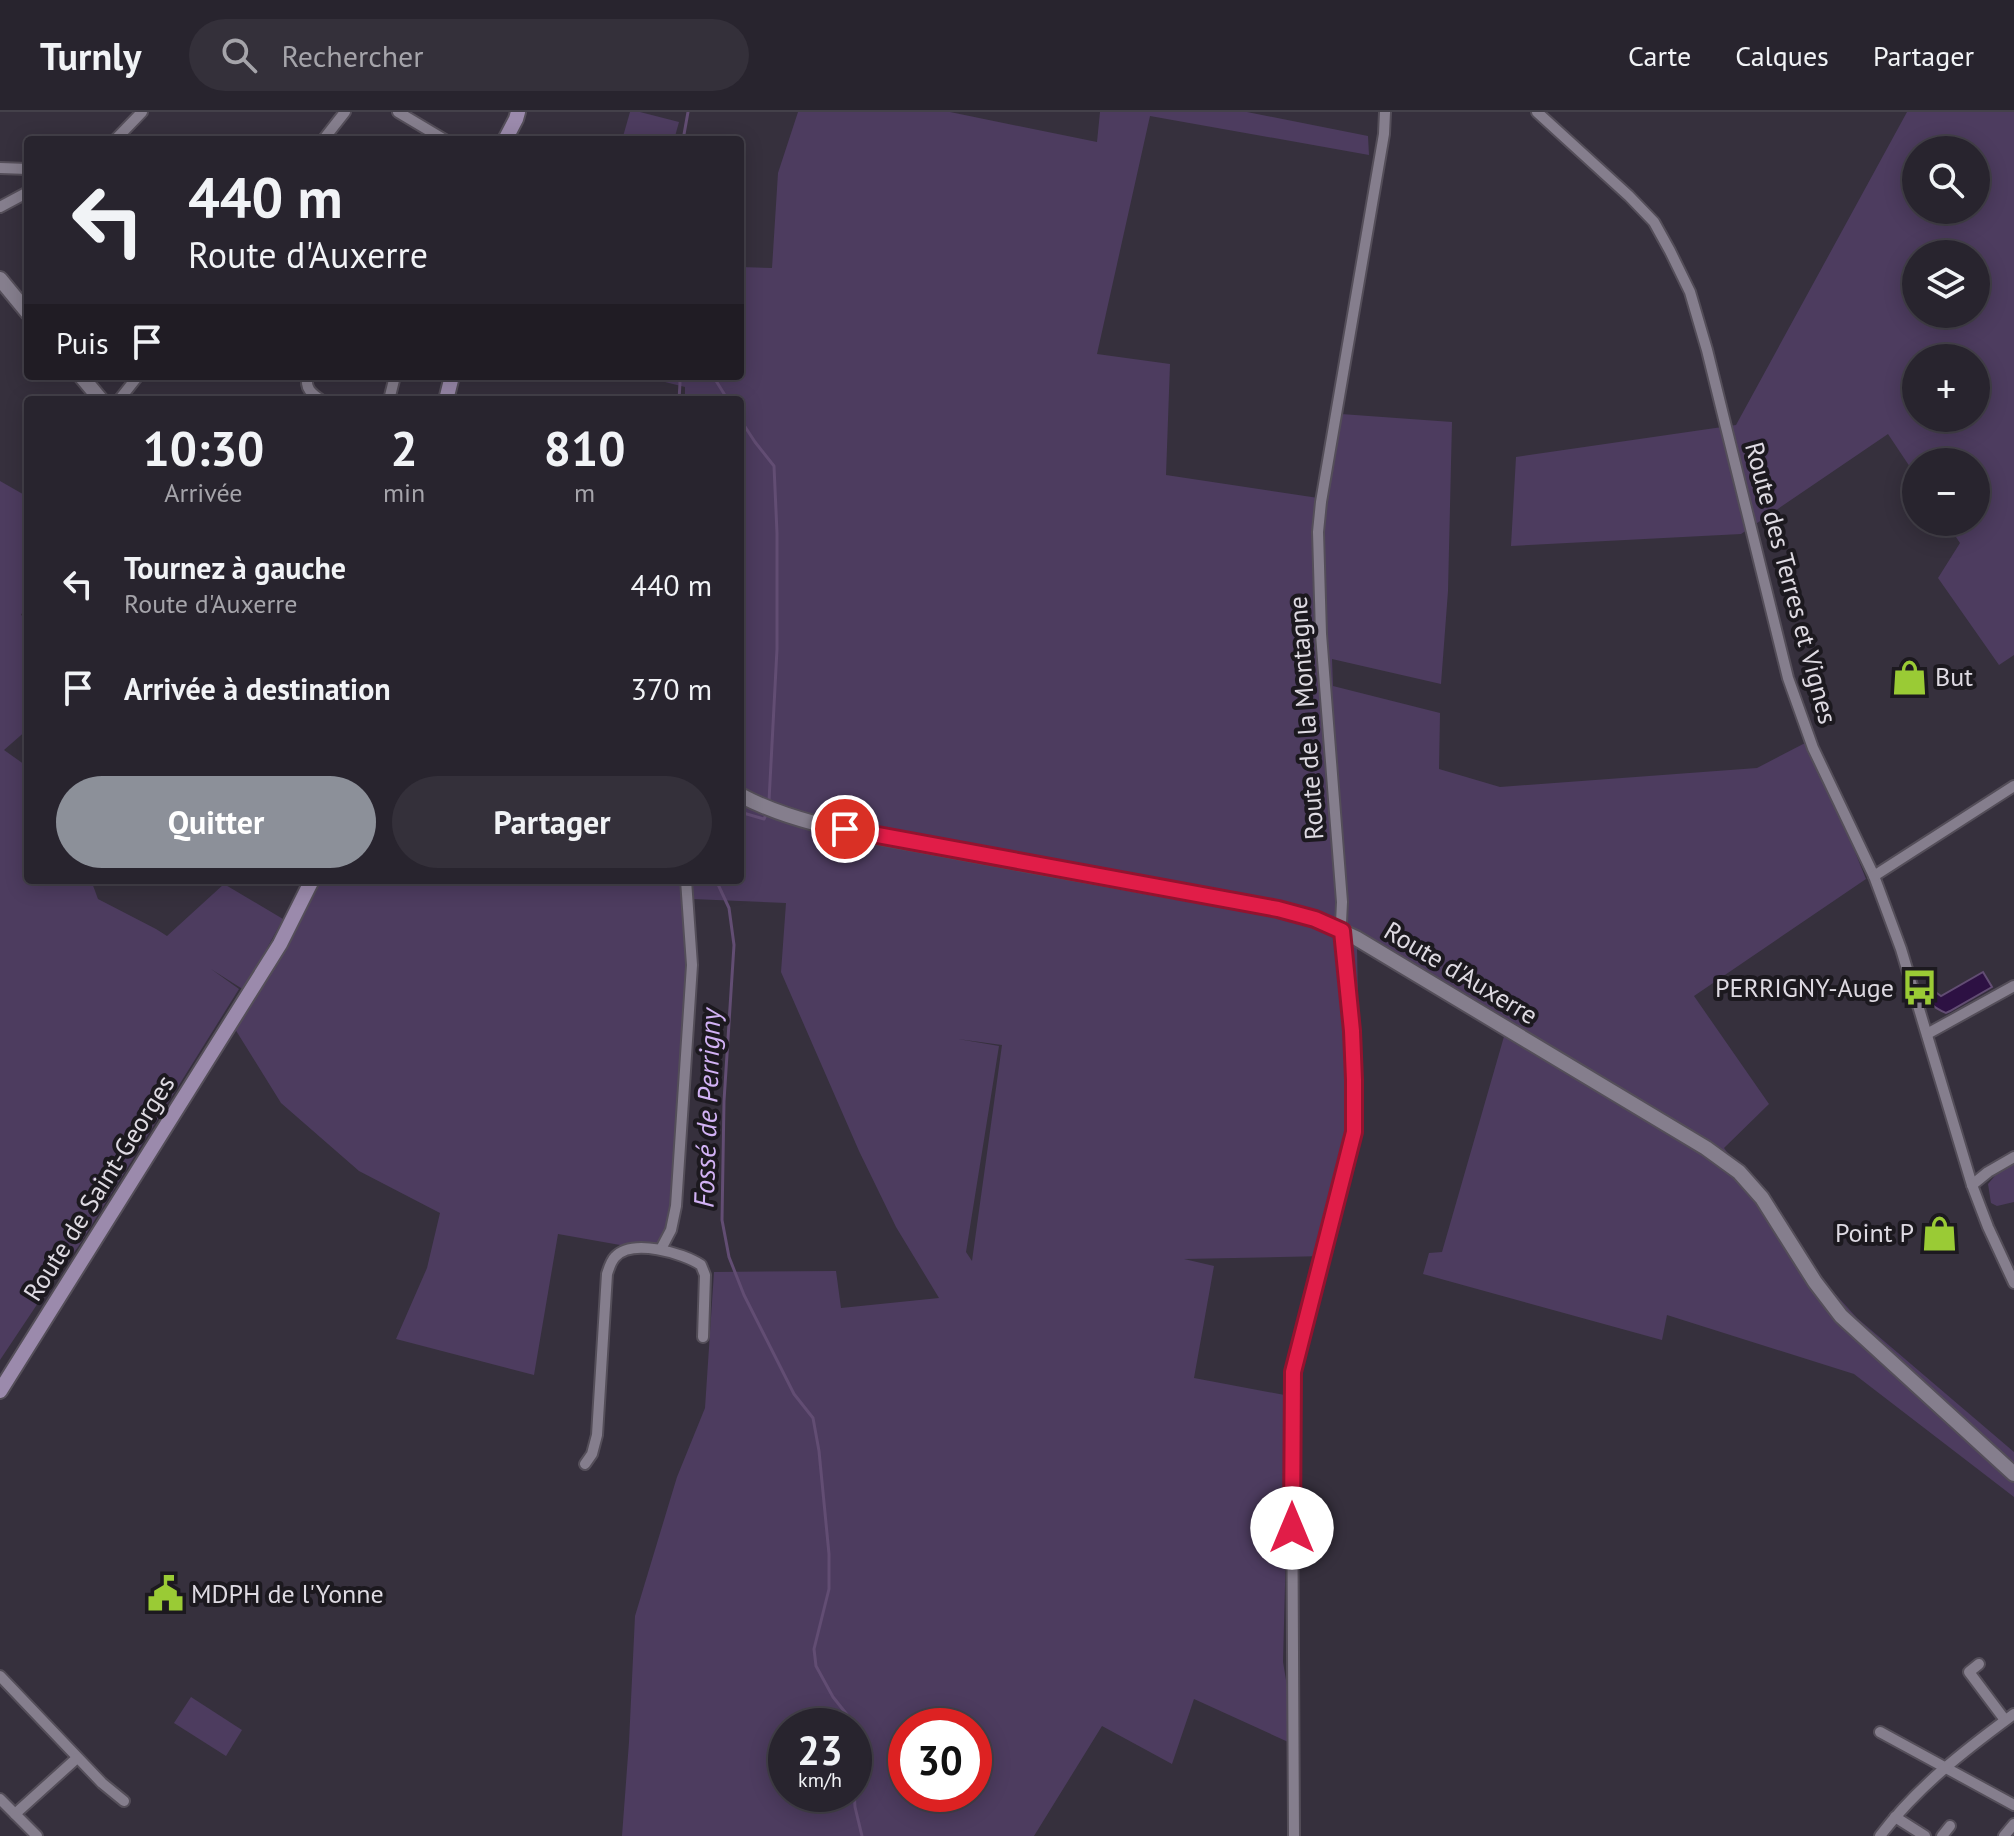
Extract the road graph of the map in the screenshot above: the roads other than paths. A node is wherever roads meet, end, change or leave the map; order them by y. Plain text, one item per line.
1 (142, 112) edge
2 (345, 112) edge
3 (398, 112) edge
4 (518, 112) edge
5 (1385, 112) edge
6 (1537, 112) edge
7 (119, 136) edge
8 (326, 136) edge
9 (438, 136) edge
10 (507, 136) edge
11 (0, 168) edge
12 (24, 169) edge
13 (24, 194) edge
14 (0, 207) edge
15 (0, 279) edge
16 (24, 308) edge
17 (84, 380) edge
18 (135, 380) edge
19 (98, 396) edge
20 (122, 396) edge
21 (2014, 786) edge
22 (744, 797) edge
23 (1874, 876) junction
24 (310, 884) edge
25 (686, 884) edge
26 (1342, 931) junction
27 (2014, 986) edge
28 (1927, 1034) junction
29 (2014, 1157) edge
30 (1972, 1185) junction
31 (661, 1249) junction
32 (2014, 1283) edge
33 (703, 1337) dead end
34 (0, 1391) edge
35 (585, 1464) dead end
36 (2012, 1470) edge
37 (1979, 1664) dead end
38 (0, 1676) edge
39 (2010, 1717) edge
40 (1880, 1732) dead end
41 (77, 1758) junction
42 (1946, 1768) junction
43 (0, 1799) edge
44 (124, 1801) dead end
45 (2014, 1805) edge
46 (15, 1814) junction
47 (1895, 1817) junction
48 (2014, 1824) edge
49 (1950, 1826) dead end
50 (37, 1836) edge
51 (1294, 1836) edge
52 (1880, 1836) edge
53 (1925, 1836) edge
54 (1942, 1836) edge
55 (2004, 1836) edge

1 - 7 street
2 - 8 street
3 - 9 street
4 - 10 main road
5 - 26 street, Route de la Montagne
6 - 23 street, Route des Terres et Vignes
11 - 12 street
13 - 14 street
15 - 16 street
17 - 19 street
18 - 20 street
21 - 23 street
22 - 26 street, Route d'Auxerre
23 - 28 street, Route des Terres et Vignes
24 - 34 main road, Route de Saint-Georges
25 - 31 street
26 - 36 street, Route d'Auxerre
26 - 51 street, Route de la Montagne
27 - 28 street
28 - 30 street, Route des Terres et Vignes
29 - 30 street
30 - 32 street, Route des Terres et Vignes
31 - 33 street
31 - 35 street
37 - 39 street
38 - 41 street
39 - 42 street
40 - 42 street
41 - 44 street
41 - 46 street
42 - 45 street
42 - 47 street
43 - 46 street
46 - 50 street
47 - 52 street
47 - 53 street
48 - 55 street
49 - 54 street

